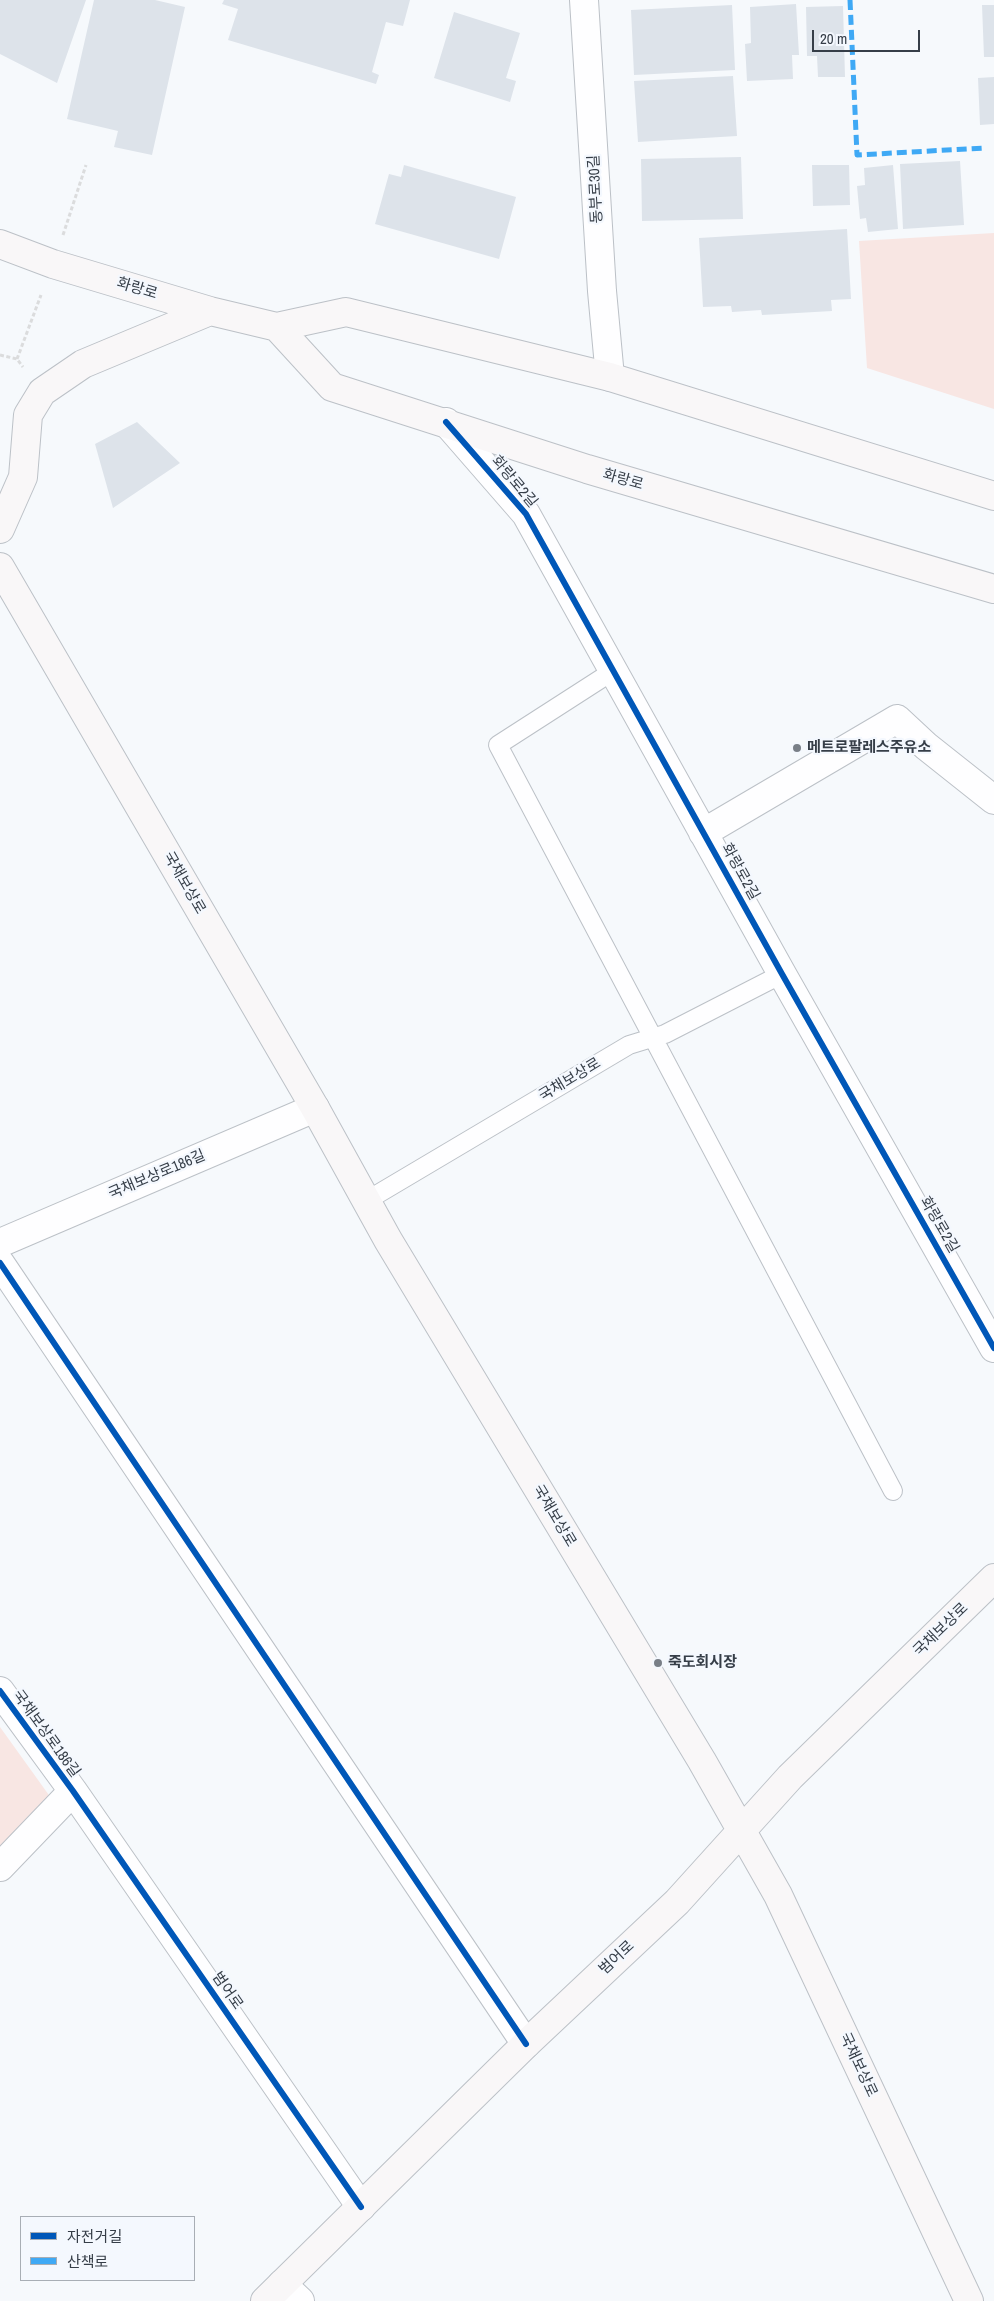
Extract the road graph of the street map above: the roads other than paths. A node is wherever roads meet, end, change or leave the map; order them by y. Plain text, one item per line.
1 (584, 0) edge
2 (0, 244) edge
3 (210, 311) junction
4 (277, 327) junction
5 (610, 377) junction
6 (446, 422) junction
7 (994, 496) edge
8 (0, 529) edge
9 (0, 567) edge
10 (994, 589) edge
11 (613, 671) junction
12 (994, 800) edge
13 (704, 833) junction
14 (782, 974) junction
15 (651, 1038) junction
16 (315, 1108) junction
17 (366, 1201) junction
18 (0, 1243) edge
19 (0, 1263) edge
20 (994, 1348) edge
21 (893, 1491) dead end
22 (994, 1578) edge
23 (0, 1691) edge
24 (73, 1791) junction
25 (742, 1832) junction
26 (0, 1867) edge
27 (526, 2044) junction
28 (361, 2207) junction
29 (282, 2295) edge
30 (970, 2301) edge

1 - 5 street, 동부로30길
2 - 3 main road, 화랑로
3 - 4 main road, 화랑로
3 - 8 main road
4 - 5 main road, 화랑로
4 - 6 main road, 화랑로
5 - 7 main road, 화랑로
6 - 10 main road, 화랑로
6 - 11 street, 화랑로2길
9 - 16 main road, 국채보상로
11 - 13 street, 화랑로2길
11 - 15 lane
12 - 13 street
13 - 14 street, 화랑로2길
14 - 15 lane, 국채보상로
14 - 20 street, 화랑로2길
15 - 17 lane, 국채보상로
15 - 21 lane
16 - 17 main road, 국채보상로
16 - 18 street, 국채보상로186길
17 - 25 main road, 국채보상로
19 - 27 street
22 - 25 main road, 국채보상로
23 - 24 street, 국채보상로186길
24 - 26 street, 국채보상로186길
24 - 28 street, 범어로
25 - 27 main road, 범어로
25 - 30 main road, 국채보상로
27 - 28 main road, 범어로
28 - 29 main road, 범어로

